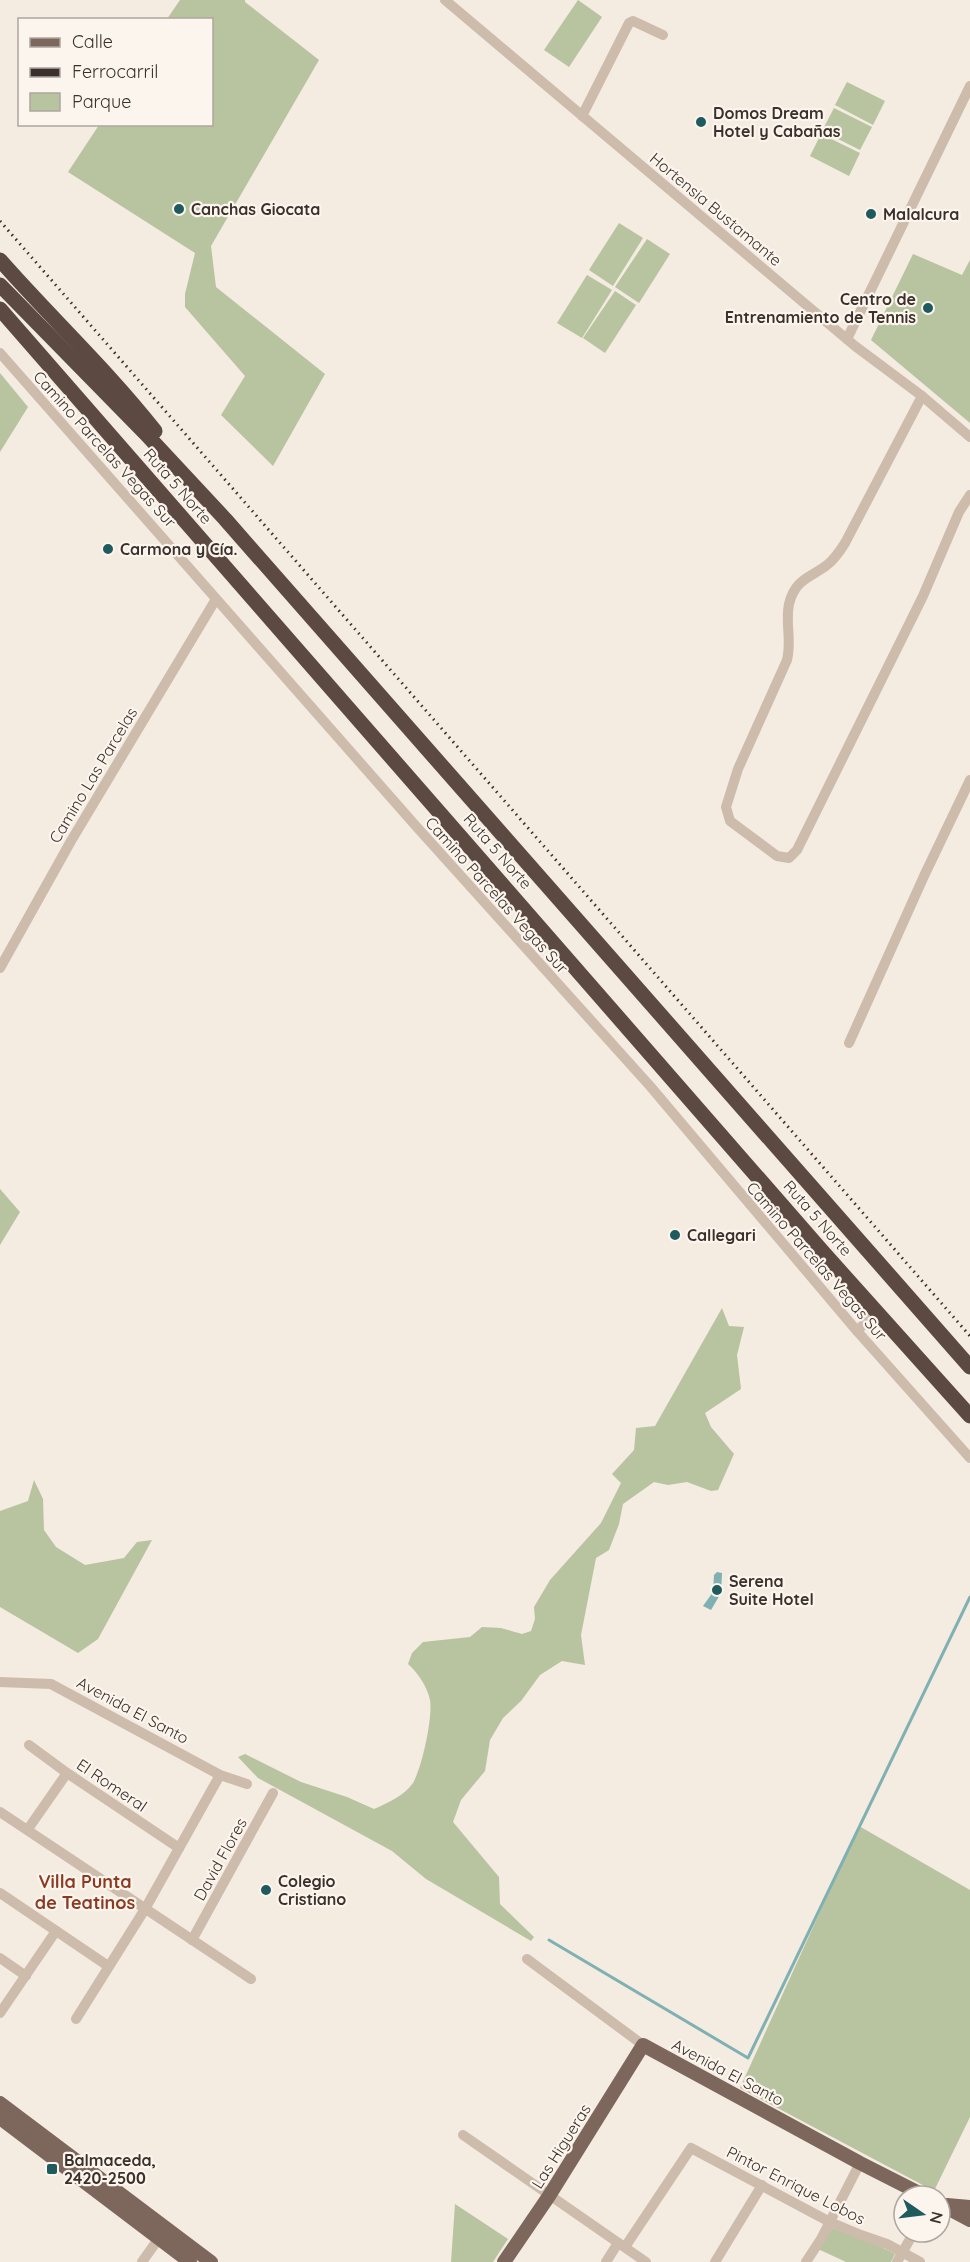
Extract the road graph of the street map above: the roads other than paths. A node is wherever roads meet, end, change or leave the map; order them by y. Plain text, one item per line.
1 (445, 0) edge
2 (663, 35) dead end
3 (970, 86) edge
4 (582, 116) junction
5 (0, 260) edge
6 (0, 285) edge
7 (0, 309) edge
8 (0, 316) edge
9 (847, 339) junction
10 (35, 348) junction
11 (0, 353) edge
12 (922, 396) junction
13 (970, 438) edge
14 (970, 495) edge
15 (225, 519) junction
16 (216, 599) junction
17 (970, 780) edge
18 (0, 969) edge
19 (849, 1043) dead end
20 (877, 1311) junction
21 (857, 1331) junction
22 (970, 1367) edge
23 (970, 1416) edge
24 (970, 1458) edge
25 (0, 1682) edge
26 (29, 1745) dead end
27 (67, 1773) junction
28 (220, 1775) junction
29 (247, 1784) dead end
30 (273, 1793) dead end
31 (0, 1812) edge
32 (28, 1829) junction
33 (179, 1848) junction
34 (0, 1893) edge
35 (145, 1909) junction
36 (56, 1931) junction
37 (192, 1940) junction
38 (0, 1958) edge
39 (528, 1959) dead end
40 (108, 1966) junction
41 (26, 1976) junction
42 (251, 1979) dead end
43 (0, 2013) edge
44 (76, 2019) dead end
45 (643, 2045) junction
46 (0, 2103) edge
47 (5, 2121) edge
48 (463, 2135) dead end
49 (860, 2163) junction
50 (901, 2184) edge
51 (762, 2185) junction
52 (549, 2196) junction
53 (952, 2205) edge
54 (970, 2207) edge
55 (952, 2210) edge
56 (970, 2220) edge
57 (830, 2222) junction
58 (159, 2238) junction
59 (908, 2244) edge
60 (621, 2245) junction
61 (900, 2258) edge
62 (142, 2262) edge
63 (190, 2262) edge
64 (211, 2262) edge
65 (504, 2262) edge
66 (606, 2262) edge
67 (646, 2262) edge
68 (715, 2262) edge
69 (806, 2262) edge
70 (920, 2262) edge

1 - 4 street, Hortensia Bustamante
2 - 4 street
3 - 9 street
4 - 9 street, Hortensia Bustamante
5 - 15 highway
6 - 15 highway, Ruta 5 Norte
7 - 10 highway, Ruta 5 Norte
8 - 10 highway
9 - 12 street, Hortensia Bustamante
10 - 20 highway, Ruta 5 Norte
11 - 16 street, Camino Parcelas Vegas Sur
12 - 13 street, Hortensia Bustamante
12 - 14 street
15 - 22 highway, Ruta 5 Norte
16 - 18 street, Camino Las Parcelas
16 - 21 street, Camino Parcelas Vegas Sur
17 - 19 street
20 - 21 street
20 - 23 highway, Ruta 5 Norte
21 - 24 street, Camino Parcelas Vegas Sur
25 - 28 street, Avenida El Santo
26 - 27 street, El Romeral
27 - 32 street
27 - 33 street, El Romeral
28 - 29 street, Avenida El Santo
28 - 33 street
30 - 37 street, David Flores
31 - 32 street
32 - 35 street
33 - 35 street
34 - 36 street
35 - 37 street
35 - 40 street
36 - 40 street
36 - 41 street
37 - 42 street
38 - 41 street
39 - 45 street, Avenida El Santo
40 - 44 street
41 - 43 street
45 - 49 main road, Avenida El Santo
45 - 52 main road, Las Higueras
46 - 47 main road
47 - 58 main road
47 - 64 main road
48 - 52 street
49 - 50 main road, Avenida El Santo
49 - 57 street
51 - 57 street, Pintor Enrique Lobos
51 - 60 street, Pintor Enrique Lobos
51 - 68 street
52 - 60 street
52 - 65 main road, Las Higueras
53 - 54 main road
55 - 56 main road
57 - 61 street, Pintor Enrique Lobos
57 - 69 street
58 - 62 street
58 - 63 main road
59 - 61 street
60 - 66 street
60 - 67 street
61 - 70 street, Pintor Enrique Lobos

